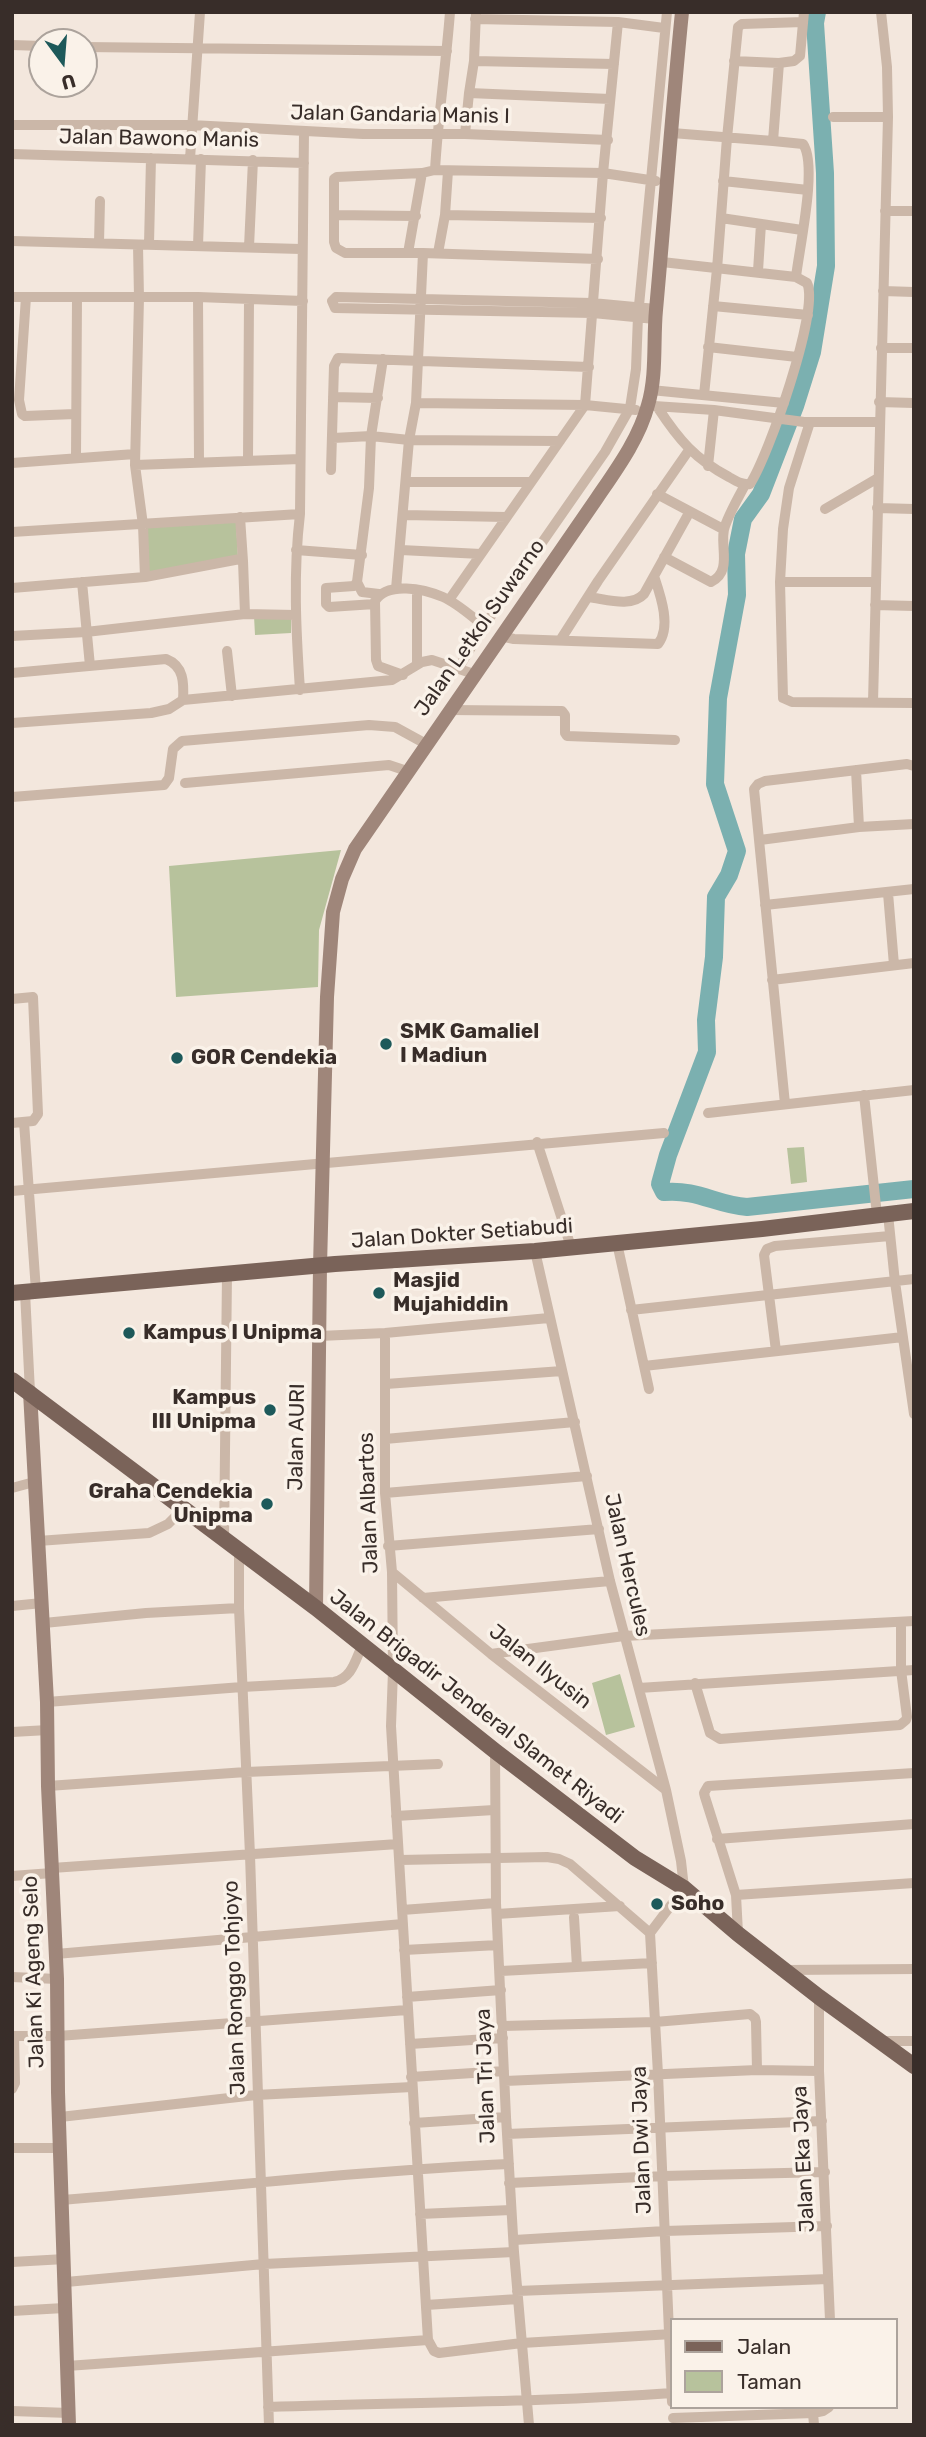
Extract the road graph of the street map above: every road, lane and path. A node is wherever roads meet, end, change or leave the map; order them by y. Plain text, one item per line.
1 (200, 12) edge
2 (450, 12) edge
3 (667, 12) edge
4 (682, 12) edge
5 (881, 12) edge
6 (475, 16) edge
7 (804, 17) edge
8 (618, 22) junction
9 (664, 28) junction
10 (98, 47) edge
11 (197, 50) junction
12 (447, 51) junction
13 (474, 61) junction
14 (734, 61) junction
15 (779, 63) junction
16 (614, 64) junction
17 (469, 93) junction
18 (610, 99) junction
19 (833, 117) dead end
20 (888, 117) junction
21 (12, 125) edge
22 (191, 125) junction
23 (304, 132) junction
24 (437, 133) junction
25 (672, 133) junction
26 (465, 134) junction
27 (727, 138) junction
28 (608, 140) junction
29 (773, 141) junction
30 (12, 154) edge
31 (151, 158) junction
32 (196, 159) junction
33 (253, 160) junction
34 (304, 163) junction
35 (435, 170) junction
36 (448, 171) junction
37 (422, 173) junction
38 (603, 173) junction
39 (651, 180) junction
40 (723, 181) junction
41 (667, 182) junction
42 (808, 190) junction
43 (100, 201) dead end
44 (885, 211) junction
45 (914, 211) edge
46 (334, 215) junction
47 (444, 215) junction
48 (416, 216) junction
49 (601, 218) junction
50 (721, 218) junction
51 (761, 224) junction
52 (802, 230) junction
53 (12, 241) edge
54 (99, 243) junction
55 (143, 244) junction
56 (198, 246) junction
57 (249, 247) junction
58 (301, 249) junction
59 (408, 253) junction
60 (423, 253) junction
61 (438, 253) junction
62 (598, 259) junction
63 (662, 262) junction
64 (717, 269) junction
65 (758, 271) junction
66 (796, 277) junction
67 (883, 291) junction
68 (914, 292) edge
69 (12, 296) edge
70 (26, 297) junction
71 (198, 297) junction
72 (77, 298) junction
73 (139, 298) junction
74 (249, 299) junction
75 (303, 301) junction
76 (422, 305) junction
77 (713, 306) junction
78 (592, 308) junction
79 (638, 311) junction
80 (656, 314) junction
81 (808, 315) junction
82 (708, 347) junction
83 (881, 348) junction
84 (914, 348) edge
85 (797, 357) junction
86 (383, 359) junction
87 (418, 360) junction
88 (17, 362) edge
89 (589, 367) junction
90 (704, 396) junction
91 (333, 397) junction
92 (378, 398) junction
93 (879, 402) junction
94 (416, 403) junction
95 (784, 403) junction
96 (651, 404) junction
97 (914, 404) edge
98 (585, 405) junction
99 (630, 408) junction
100 (714, 410) junction
101 (16, 412) edge
102 (75, 414) junction
103 (781, 419) junction
104 (807, 422) junction
105 (879, 422) junction
106 (371, 436) junction
107 (333, 438) junction
108 (409, 440) junction
109 (560, 441) junction
110 (689, 450) junction
111 (76, 457) junction
112 (300, 459) junction
113 (135, 460) junction
114 (248, 460) junction
115 (199, 462) junction
116 (12, 463) edge
117 (708, 466) junction
118 (331, 470) dead end
119 (878, 478) junction
120 (405, 482) junction
121 (531, 482) junction
122 (745, 485) junction
123 (657, 494) junction
124 (877, 508) junction
125 (825, 509) dead end
126 (914, 509) edge
127 (689, 513) junction
128 (300, 514) junction
129 (404, 515) junction
130 (506, 516) junction
131 (240, 517) junction
132 (143, 524) junction
133 (723, 529) junction
134 (12, 532) edge
135 (296, 550) junction
136 (401, 550) junction
137 (481, 554) junction
138 (362, 555) junction
139 (664, 556) junction
140 (243, 561) junction
141 (654, 576) junction
142 (145, 577) junction
143 (82, 582) junction
144 (357, 582) junction
145 (780, 582) junction
146 (876, 582) junction
147 (12, 588) edge
148 (396, 589) junction
149 (417, 590) junction
150 (588, 597) junction
151 (377, 599) junction
152 (449, 600) junction
153 (876, 605) junction
154 (914, 606) edge
155 (245, 614) junction
156 (295, 615) junction
157 (484, 626) junction
158 (86, 632) junction
159 (12, 636) edge
160 (500, 636) junction
161 (561, 639) junction
162 (227, 651) dead end
163 (417, 665) junction
164 (90, 666) junction
165 (458, 669) junction
166 (12, 673) edge
167 (474, 674) junction
168 (403, 675) junction
169 (300, 690) junction
170 (232, 696) junction
171 (183, 700) junction
172 (873, 702) junction
173 (914, 703) edge
174 (449, 710) junction
175 (12, 723) edge
176 (675, 740) dead end
177 (426, 744) junction
178 (914, 766) edge
179 (856, 770) junction
180 (407, 771) junction
181 (185, 783) dead end
182 (12, 797) edge
183 (914, 824) edge
184 (859, 827) junction
185 (760, 840) junction
186 (914, 889) edge
187 (888, 893) junction
188 (765, 905) junction
189 (914, 963) edge
190 (894, 965) junction
191 (772, 980) junction
192 (12, 999) edge
193 (914, 1090) edge
194 (864, 1095) junction
195 (785, 1104) junction
196 (709, 1113) dead end
197 (24, 1122) junction
198 (12, 1123) edge
199 (664, 1133) dead end
200 (537, 1143) junction
201 (322, 1161) junction
202 (29, 1190) junction
203 (12, 1191) edge
204 (880, 1210) junction
205 (914, 1211) edge
206 (890, 1236) junction
207 (617, 1243) junction
208 (571, 1247) junction
209 (534, 1251) junction
210 (320, 1266) junction
211 (227, 1274) junction
212 (914, 1279) edge
213 (895, 1282) junction
214 (24, 1292) edge
215 (769, 1295) junction
216 (631, 1310) junction
217 (549, 1318) junction
218 (385, 1333) junction
219 (320, 1336) junction
220 (903, 1337) junction
221 (776, 1351) junction
222 (644, 1366) junction
223 (562, 1371) junction
224 (12, 1380) edge
225 (386, 1384) junction
226 (649, 1389) dead end
227 (30, 1392) junction
228 (914, 1414) edge
229 (575, 1422) junction
230 (385, 1439) junction
231 (587, 1476) junction
232 (34, 1482) junction
233 (12, 1488) edge
234 (385, 1493) junction
235 (184, 1508) junction
236 (599, 1529) junction
237 (224, 1540) junction
238 (38, 1541) junction
239 (388, 1546) junction
240 (239, 1551) junction
241 (391, 1572) junction
242 (610, 1581) junction
243 (423, 1598) junction
244 (42, 1603) junction
245 (12, 1606) edge
246 (239, 1608) junction
247 (316, 1608) junction
248 (914, 1621) edge
249 (901, 1622) junction
250 (44, 1623) junction
251 (624, 1636) junction
252 (362, 1646) junction
253 (491, 1654) junction
254 (901, 1670) junction
255 (914, 1670) edge
256 (393, 1671) junction
257 (695, 1683) junction
258 (242, 1687) junction
259 (639, 1688) junction
260 (909, 1691) edge
261 (47, 1702) junction
262 (48, 1730) junction
263 (12, 1732) edge
264 (495, 1751) junction
265 (659, 1761) junction
266 (438, 1764) dead end
267 (393, 1765) junction
268 (246, 1772) junction
269 (914, 1773) edge
270 (654, 1780) junction
271 (48, 1786) junction
272 (666, 1790) junction
273 (494, 1810) junction
274 (396, 1816) junction
275 (914, 1825) edge
276 (717, 1839) junction
277 (398, 1844) junction
278 (250, 1855) junction
279 (495, 1857) junction
280 (400, 1860) junction
281 (52, 1871) junction
282 (12, 1876) edge
283 (914, 1883) edge
284 (684, 1888) junction
285 (736, 1895) junction
286 (620, 1906) junction
287 (496, 1909) junction
288 (402, 1910) junction
289 (574, 1917) dead end
290 (403, 1924) junction
291 (650, 1933) junction
292 (738, 1934) junction
293 (251, 1936) junction
294 (498, 1945) junction
295 (404, 1950) junction
296 (56, 1954) junction
297 (652, 1963) junction
298 (577, 1967) junction
299 (914, 1969) edge
300 (786, 1970) junction
301 (501, 1971) junction
302 (12, 1976) edge
303 (57, 1979) junction
304 (501, 1990) junction
305 (407, 1997) junction
306 (819, 1997) junction
307 (407, 2010) junction
308 (255, 2020) junction
309 (655, 2022) junction
310 (503, 2026) junction
311 (13, 2036) edge
312 (58, 2036) junction
313 (503, 2038) junction
314 (882, 2041) junction
315 (914, 2041) edge
316 (410, 2044) junction
317 (914, 2066) edge
318 (757, 2070) junction
319 (819, 2071) junction
320 (659, 2074) junction
321 (505, 2076) junction
322 (411, 2082) junction
323 (12, 2089) edge
324 (256, 2095) junction
325 (60, 2117) junction
326 (506, 2117) junction
327 (822, 2121) junction
328 (414, 2123) junction
329 (661, 2129) junction
330 (507, 2134) junction
331 (12, 2148) edge
332 (61, 2148) junction
333 (509, 2164) junction
334 (417, 2168) junction
335 (825, 2172) junction
336 (663, 2176) junction
337 (509, 2183) junction
338 (260, 2184) junction
339 (62, 2200) junction
340 (511, 2210) junction
341 (420, 2214) junction
342 (827, 2226) junction
343 (665, 2231) junction
344 (514, 2240) junction
345 (514, 2252) junction
346 (423, 2255) junction
347 (65, 2259) junction
348 (12, 2262) edge
349 (264, 2264) junction
350 (828, 2279) junction
351 (66, 2282) junction
352 (668, 2284) junction
353 (517, 2295) junction
354 (426, 2305) junction
355 (64, 2308) junction
356 (12, 2311) edge
357 (830, 2318) edge
358 (670, 2334) edge
359 (428, 2340) junction
360 (522, 2343) junction
361 (267, 2351) junction
362 (67, 2366) junction
363 (670, 2393) edge
364 (526, 2399) junction
365 (268, 2407) junction
366 (826, 2409) edge
367 (12, 2411) edge
368 (673, 2413) edge
369 (813, 2413) junction
370 (69, 2419) edge
371 (269, 2425) edge
372 (528, 2425) edge
373 (814, 2425) edge

1 - 11 street
2 - 12 street
3 - 9 street
4 - 25 street, Jalan Letkol Suwarno
5 - 20 street
6 - 8 street
6 - 13 street
7 - 14 street
7 - 15 street
8 - 9 street
8 - 16 street
9 - 39 street
10 - 11 street
11 - 12 street
11 - 22 street
12 - 24 street
13 - 16 street
13 - 17 street
14 - 15 street
14 - 27 street
15 - 29 street
16 - 18 street
17 - 18 street
17 - 26 street
18 - 28 street
19 - 20 street
20 - 44 street
21 - 22 street, Jalan Gandaria Manis I
22 - 23 street, Jalan Gandaria Manis I
22 - 32 street
23 - 24 street, Jalan Gandaria Manis I
23 - 34 street
24 - 26 street, Jalan Gandaria Manis I
24 - 35 street
25 - 27 street
25 - 41 street, Jalan Letkol Suwarno
26 - 28 street, Jalan Gandaria Manis I
27 - 29 street
27 - 40 street
28 - 38 street
29 - 42 street
30 - 31 street, Jalan Bawono Manis
31 - 32 street, Jalan Bawono Manis
31 - 55 street
32 - 33 street, Jalan Bawono Manis
32 - 56 street
33 - 34 street, Jalan Bawono Manis
33 - 57 street
34 - 58 street
35 - 36 street
35 - 37 street
36 - 38 street
36 - 47 street
37 - 46 street
37 - 48 street
38 - 39 street
38 - 49 street
39 - 41 street
39 - 79 street
40 - 42 street
40 - 50 street
41 - 63 street, Jalan Letkol Suwarno
42 - 52 street
43 - 54 street
44 - 45 street
44 - 67 street
46 - 48 street
46 - 59 street
47 - 49 street
47 - 61 street
48 - 59 street
49 - 62 street
50 - 51 street
50 - 64 street
51 - 52 street
51 - 65 street
52 - 66 street
53 - 54 street
54 - 55 street
55 - 56 street
55 - 73 street
56 - 57 street
57 - 58 street
58 - 75 street
59 - 60 street
60 - 61 street
60 - 76 street
61 - 62 street
62 - 78 street
63 - 64 street
63 - 80 street, Jalan Letkol Suwarno
64 - 65 street
64 - 77 street
65 - 66 street
66 - 81 street
67 - 68 street
67 - 83 street
69 - 70 street
70 - 72 street
70 - 88 street
71 - 73 street
71 - 74 street
71 - 115 street
72 - 73 street
72 - 102 street
73 - 113 street
74 - 75 street
74 - 114 street
75 - 112 street
76 - 76 street
76 - 78 street
76 - 87 street
77 - 81 street
77 - 82 street
78 - 79 street
78 - 89 street
79 - 80 street
79 - 99 street
80 - 96 street, Jalan Letkol Suwarno
81 - 85 street
82 - 85 street
82 - 90 street
83 - 84 street
83 - 93 street
85 - 95 street
86 - 87 street
86 - 91 street
86 - 92 street
87 - 89 street
87 - 94 street
88 - 101 street
89 - 98 street
90 - 95 street
90 - 96 street
91 - 92 street
91 - 107 street
92 - 106 street
93 - 97 street
93 - 105 street
94 - 98 street
94 - 108 street
95 - 103 street
96 - 99 street
96 - 100 street
96 - 110 street
96 - 160 street, Jalan Letkol Suwarno
98 - 99 street
98 - 109 street
99 - 157 street
100 - 103 street
100 - 117 street
101 - 102 street
102 - 111 street
103 - 104 street
103 - 122 street
104 - 105 street
104 - 145 street
105 - 119 street
106 - 107 street
106 - 108 street
106 - 138 street
107 - 118 street
108 - 109 street
108 - 120 street
109 - 121 street
110 - 117 street
110 - 123 street
111 - 113 street
111 - 116 street
112 - 114 street
112 - 128 street
113 - 115 street
113 - 132 street
114 - 115 street
117 - 122 street
119 - 124 street
119 - 125 street
120 - 121 street
120 - 129 street
121 - 130 street
122 - 133 street
123 - 127 street
123 - 150 street
124 - 126 street
124 - 146 street
127 - 133 street
127 - 139 street
128 - 131 street
128 - 135 street
129 - 130 street
129 - 136 street
130 - 137 street
131 - 132 street
131 - 140 street
132 - 134 street
132 - 142 street
133 - 139 street
135 - 138 street
135 - 156 street
136 - 137 street
136 - 148 street
137 - 152 street
138 - 144 street
139 - 141 street
140 - 142 street
140 - 155 street
141 - 150 street
141 - 161 street
142 - 143 street
143 - 147 street
143 - 158 street
144 - 151 street
144 - 151 street
145 - 146 street
145 - 172 street
146 - 153 street
148 - 149 street
148 - 151 street
149 - 152 street
149 - 163 street
150 - 161 street
151 - 168 street
152 - 157 street
153 - 154 street
153 - 172 street
155 - 156 street
155 - 158 street
156 - 169 street
157 - 165 street
158 - 159 street
158 - 164 street
160 - 161 street
160 - 167 street, Jalan Letkol Suwarno
162 - 170 street
163 - 165 street
163 - 168 street
164 - 166 street
164 - 171 street
165 - 167 street
167 - 174 street, Jalan Letkol Suwarno
168 - 169 street
169 - 170 street
170 - 171 street
171 - 175 street
172 - 173 street
174 - 176 street
174 - 177 street, Jalan Letkol Suwarno
177 - 180 street, Jalan Letkol Suwarno
177 - 182 street
178 - 179 street
179 - 184 street
179 - 185 street
180 - 181 street
180 - 201 street, Jalan Letkol Suwarno
183 - 184 street
184 - 185 street
185 - 188 street
186 - 187 street
187 - 188 street
187 - 190 street
188 - 191 street
189 - 190 street
190 - 191 street
191 - 195 street
192 - 197 street
193 - 194 street
194 - 195 street
194 - 204 street
195 - 196 street
197 - 198 street
197 - 202 street
199 - 200 street
200 - 201 street
200 - 208 street
201 - 202 street
201 - 210 street, Jalan Letkol Suwarno
202 - 203 street
202 - 214 street
204 - 205 main road, Jalan Dokter Setiabudi
204 - 206 street
204 - 207 main road, Jalan Dokter Setiabudi
206 - 213 street
206 - 215 street
207 - 208 main road, Jalan Dokter Setiabudi
207 - 216 street
208 - 209 main road, Jalan Dokter Setiabudi
209 - 210 main road, Jalan Dokter Setiabudi
209 - 217 street, Jalan Hercules
210 - 211 main road, Jalan Dokter Setiabudi
210 - 219 street, Jalan AURI
211 - 214 main road, Jalan Dokter Setiabudi
211 - 237 street
212 - 213 street
213 - 215 street
213 - 220 street
214 - 227 street
215 - 216 street
215 - 221 street
216 - 222 street
217 - 218 street
217 - 223 street, Jalan Hercules
218 - 219 street
218 - 225 street, Jalan Albartos
219 - 247 street, Jalan AURI
220 - 221 street
220 - 228 street
221 - 222 street
222 - 226 street
223 - 225 street
223 - 229 street, Jalan Hercules
224 - 227 main road, Jalan Brigadir Jenderal Slamet Riyadi
225 - 230 street, Jalan Albartos
227 - 232 street, Jalan Ki Ageng Selo
227 - 235 main road, Jalan Brigadir Jenderal Slamet Riyadi
229 - 230 street
229 - 231 street, Jalan Hercules
230 - 234 street, Jalan Albartos
231 - 234 street
231 - 236 street, Jalan Hercules
232 - 233 street
232 - 238 street, Jalan Ki Ageng Selo
234 - 239 street, Jalan Albartos
235 - 237 main road, Jalan Brigadir Jenderal Slamet Riyadi
235 - 238 street
236 - 239 street
236 - 242 street, Jalan Hercules
237 - 240 main road, Jalan Brigadir Jenderal Slamet Riyadi
238 - 244 street, Jalan Ki Ageng Selo
239 - 241 street, Jalan Albartos
240 - 246 street, Jalan Ronggo Tohjoyo
240 - 247 main road, Jalan Brigadir Jenderal Slamet Riyadi
241 - 243 street, Jalan Ilyusin
241 - 256 street, Jalan Albartos
242 - 243 street
242 - 251 street, Jalan Hercules
243 - 253 street, Jalan Ilyusin
244 - 245 street
244 - 250 street, Jalan Ki Ageng Selo
246 - 250 street
246 - 258 street, Jalan Ronggo Tohjoyo
247 - 252 main road, Jalan Brigadir Jenderal Slamet Riyadi
248 - 249 street
249 - 251 street
249 - 254 street
250 - 261 street, Jalan Ki Ageng Selo
251 - 253 street
251 - 259 street, Jalan Hercules
252 - 256 main road, Jalan Brigadir Jenderal Slamet Riyadi
252 - 258 street
253 - 270 street, Jalan Ilyusin
254 - 255 street
254 - 257 street
254 - 260 street
256 - 264 main road, Jalan Brigadir Jenderal Slamet Riyadi
256 - 267 street, Jalan Albartos
257 - 259 street
257 - 260 street
258 - 261 street
258 - 268 street, Jalan Ronggo Tohjoyo
259 - 265 street, Jalan Hercules
261 - 262 street, Jalan Ki Ageng Selo
262 - 263 street
262 - 271 street, Jalan Ki Ageng Selo
264 - 273 street, Jalan Tri Jaya
264 - 284 main road, Jalan Brigadir Jenderal Slamet Riyadi
265 - 270 street
265 - 272 street, Jalan Hercules
266 - 267 street
267 - 268 street
267 - 274 street, Jalan Albartos
268 - 271 street
268 - 278 street, Jalan Ronggo Tohjoyo
269 - 276 street
270 - 272 street, Jalan Ilyusin
271 - 281 street, Jalan Ki Ageng Selo
272 - 284 street, Jalan Hercules
273 - 274 street
273 - 279 street, Jalan Tri Jaya
274 - 277 street, Jalan Albartos
275 - 276 street
276 - 285 street
277 - 278 street
277 - 280 street, Jalan Albartos
278 - 281 street
278 - 293 street, Jalan Ronggo Tohjoyo
279 - 280 street
279 - 286 street
279 - 287 street, Jalan Tri Jaya
280 - 288 street, Jalan Albartos
281 - 282 street
281 - 296 street, Jalan Ki Ageng Selo
283 - 285 street
284 - 291 street
284 - 292 main road, Jalan Brigadir Jenderal Slamet Riyadi
285 - 292 street
286 - 287 street
286 - 291 street
287 - 288 street
287 - 294 street, Jalan Tri Jaya
288 - 290 street, Jalan Albartos
289 - 298 street
290 - 293 street
290 - 295 street, Jalan Albartos
291 - 297 street, Jalan Dwi Jaya
292 - 300 main road, Jalan Brigadir Jenderal Slamet Riyadi
293 - 296 street
293 - 308 street, Jalan Ronggo Tohjoyo
294 - 295 street
294 - 301 street, Jalan Tri Jaya
295 - 305 street, Jalan Albartos
296 - 303 street, Jalan Ki Ageng Selo
297 - 298 street
297 - 309 street, Jalan Dwi Jaya
298 - 301 street
299 - 300 street
300 - 306 main road, Jalan Brigadir Jenderal Slamet Riyadi
301 - 304 street, Jalan Tri Jaya
302 - 303 street
303 - 312 street, Jalan Ki Ageng Selo
304 - 305 street
304 - 310 street, Jalan Tri Jaya
305 - 307 street, Jalan Albartos
306 - 314 main road, Jalan Brigadir Jenderal Slamet Riyadi
306 - 319 street, Jalan Eka Jaya
307 - 308 street
307 - 316 street, Jalan Albartos
308 - 312 street
308 - 324 street, Jalan Ronggo Tohjoyo
309 - 310 street
309 - 318 street
309 - 320 street, Jalan Dwi Jaya
310 - 313 street, Jalan Tri Jaya
311 - 312 street
311 - 323 street
312 - 325 street, Jalan Ki Ageng Selo
313 - 316 street
313 - 321 street, Jalan Tri Jaya
314 - 315 street
314 - 317 main road, Jalan Brigadir Jenderal Slamet Riyadi
316 - 322 street, Jalan Albartos
318 - 319 street
318 - 320 street
319 - 327 street, Jalan Eka Jaya
320 - 321 street
320 - 329 street, Jalan Dwi Jaya
321 - 322 street
321 - 326 street, Jalan Tri Jaya
322 - 324 street
322 - 328 street, Jalan Albartos
324 - 325 street
324 - 338 street, Jalan Ronggo Tohjoyo
325 - 332 street, Jalan Ki Ageng Selo
326 - 328 street
326 - 330 street, Jalan Tri Jaya
327 - 329 street
327 - 335 street, Jalan Eka Jaya
328 - 334 street, Jalan Albartos
329 - 330 street
329 - 336 street, Jalan Dwi Jaya
330 - 333 street, Jalan Tri Jaya
331 - 332 street
332 - 339 street, Jalan Ki Ageng Selo
333 - 334 street
333 - 337 street, Jalan Tri Jaya
334 - 338 street
334 - 341 street, Jalan Albartos
335 - 336 street
335 - 342 street, Jalan Eka Jaya
336 - 337 street
336 - 343 street, Jalan Dwi Jaya
337 - 340 street, Jalan Tri Jaya
338 - 339 street
338 - 349 street, Jalan Ronggo Tohjoyo
339 - 347 street, Jalan Ki Ageng Selo
340 - 341 street
340 - 344 street, Jalan Tri Jaya
341 - 346 street, Jalan Albartos
342 - 343 street
342 - 350 street, Jalan Eka Jaya
343 - 344 street
343 - 352 street, Jalan Dwi Jaya
344 - 345 street, Jalan Tri Jaya
345 - 346 street
345 - 353 street, Jalan Tri Jaya
346 - 349 street
346 - 354 street, Jalan Albartos
347 - 348 street
347 - 351 street, Jalan Ki Ageng Selo
349 - 351 street
349 - 361 street, Jalan Ronggo Tohjoyo
350 - 352 street
350 - 357 street, Jalan Eka Jaya
351 - 355 street, Jalan Ki Ageng Selo
352 - 353 street
352 - 358 street, Jalan Dwi Jaya
353 - 354 street
353 - 360 street, Jalan Tri Jaya
354 - 359 street, Jalan Albartos
355 - 356 street
355 - 362 street, Jalan Ki Ageng Selo
358 - 360 street
359 - 360 street
359 - 361 street
360 - 364 street, Jalan Tri Jaya
361 - 362 street
361 - 365 street, Jalan Ronggo Tohjoyo
362 - 370 street, Jalan Ki Ageng Selo
363 - 364 street
364 - 365 street
364 - 372 street, Jalan Tri Jaya
365 - 371 street, Jalan Ronggo Tohjoyo
366 - 369 street
367 - 370 street
368 - 369 street
369 - 373 street

